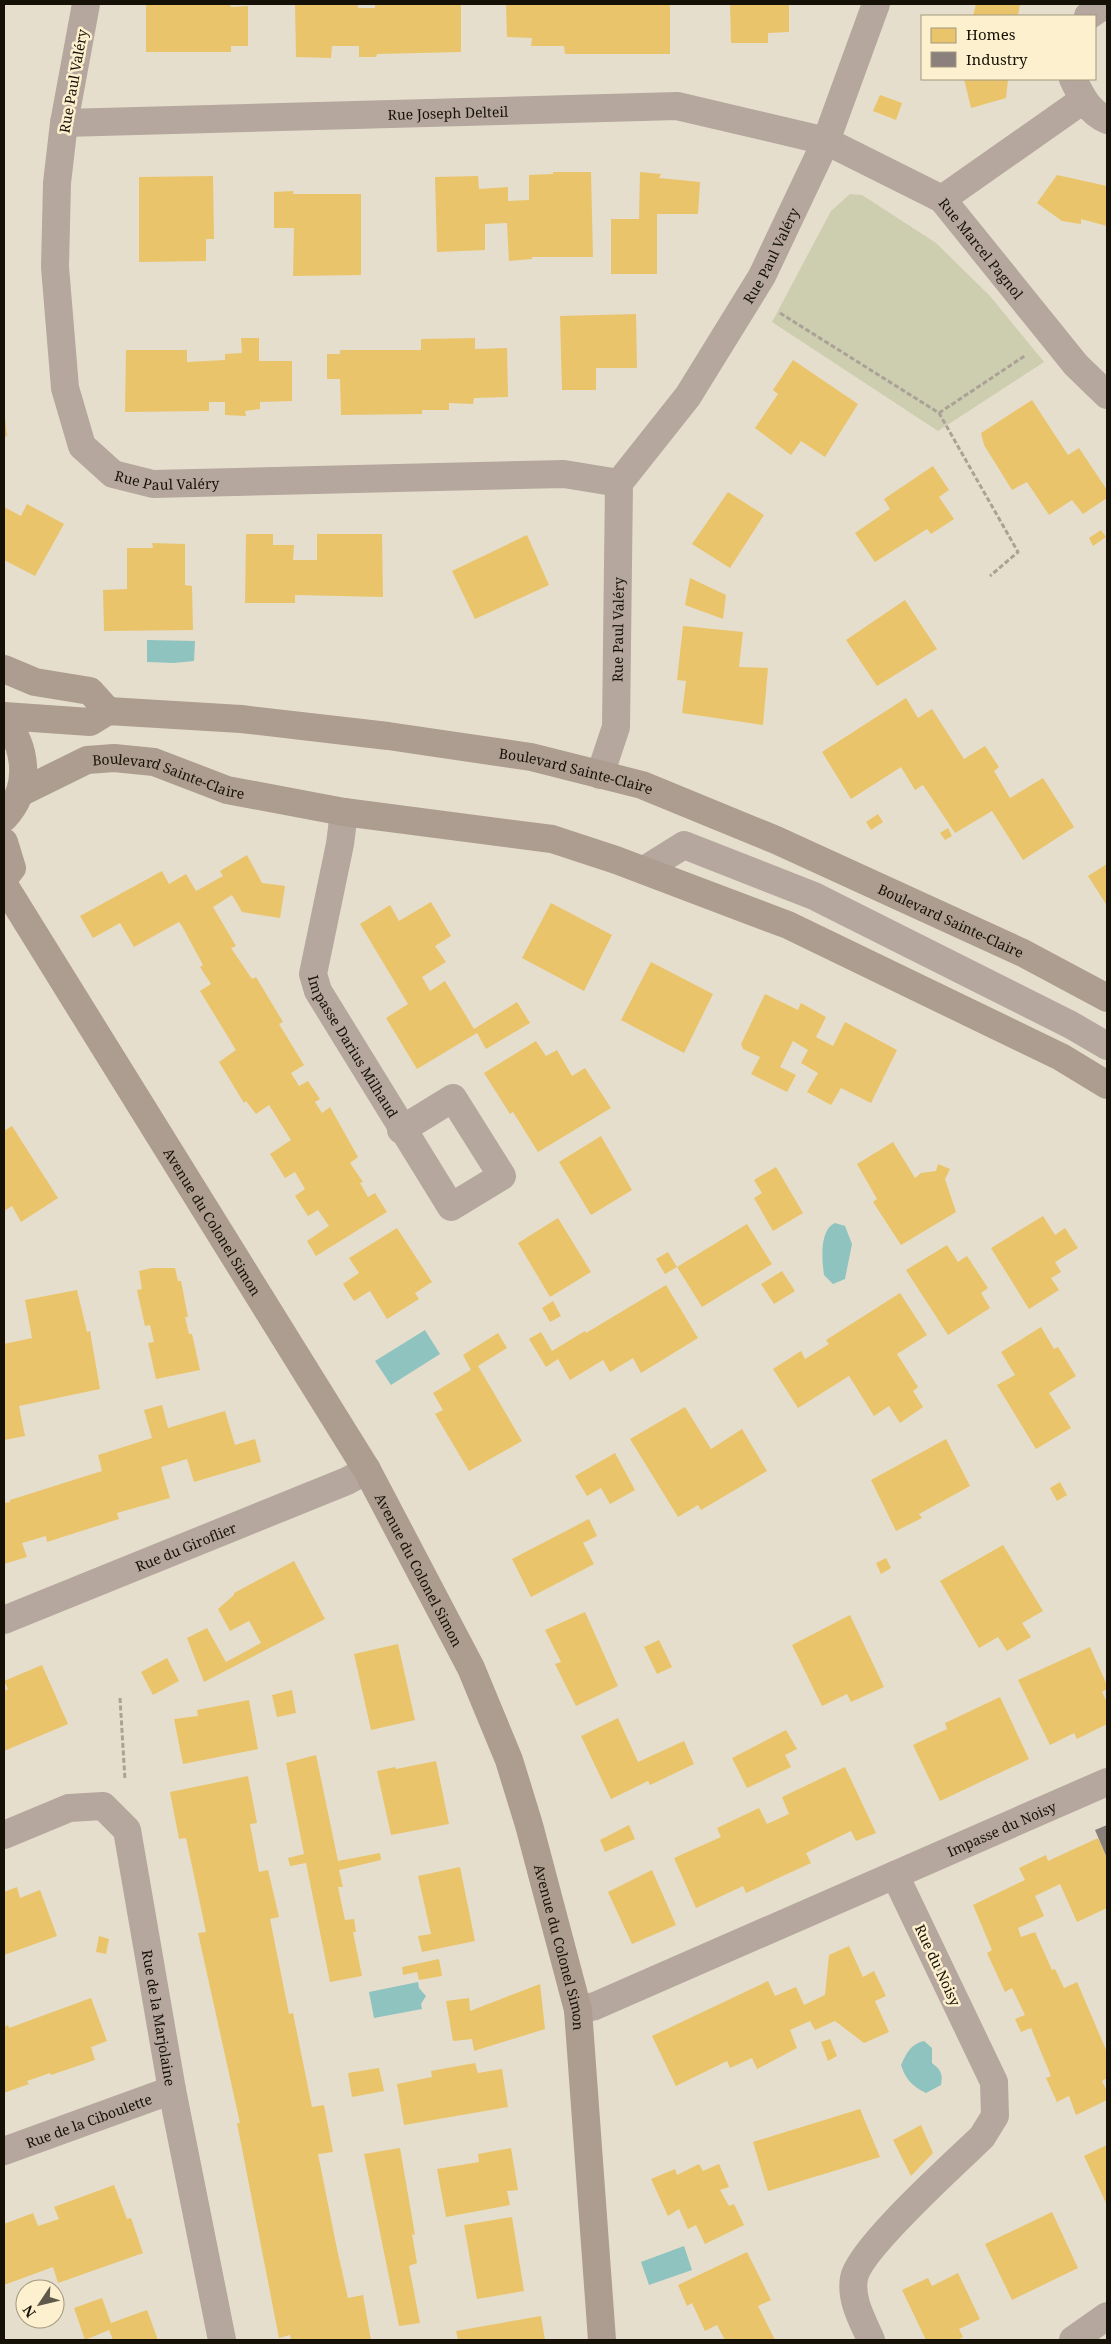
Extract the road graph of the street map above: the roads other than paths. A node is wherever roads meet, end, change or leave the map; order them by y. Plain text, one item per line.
1 (86, 4) edge
2 (876, 4) edge
3 (1106, 4) edge
4 (1090, 15) edge
5 (1078, 89) edge
6 (1107, 120) edge
7 (64, 123) junction
8 (826, 141) junction
9 (942, 199) junction
10 (1107, 395) edge
11 (619, 483) junction
12 (4, 669) edge
13 (108, 711) junction
14 (4, 716) edge
15 (4, 720) edge
16 (600, 775) junction
17 (20, 793) junction
18 (344, 812) junction
19 (4, 818) edge
20 (4, 842) edge
21 (644, 870) junction
22 (4, 878) edge
23 (4, 885) edge
24 (1107, 998) edge
25 (1107, 1046) edge
26 (1107, 1085) edge
27 (401, 1130) dead end
28 (366, 1470) junction
29 (4, 1620) edge
30 (1107, 1782) edge
31 (4, 1835) edge
32 (896, 1875) junction
33 (578, 2010) junction
34 (172, 2090) junction
35 (4, 2151) edge
36 (1107, 2316) edge
37 (222, 2340) edge
38 (602, 2340) edge
39 (872, 2340) edge
40 (1074, 2340) edge

1 - 7 street, Rue Paul Valéry
2 - 8 street, Rue Paul Valéry
3 - 4 street
5 - 6 street
5 - 9 street
7 - 8 street, Rue Joseph Delteil
7 - 11 street, Rue Paul Valéry
8 - 9 street, Rue Marcel Pagnol
8 - 11 street, Rue Paul Valéry
9 - 10 street, Rue Marcel Pagnol
11 - 16 street, Rue Paul Valéry
12 - 13 main road
13 - 14 main road, Boulevard Sainte-Claire
13 - 16 main road, Boulevard Sainte-Claire
15 - 17 main road
16 - 24 main road, Boulevard Sainte-Claire
17 - 18 main road, Boulevard Sainte-Claire
17 - 19 main road
18 - 21 main road, Boulevard Sainte-Claire
18 - 27 street, Impasse Darius Milhaud
20 - 22 main road
21 - 25 street
21 - 26 main road, Boulevard Sainte-Claire
23 - 28 main road, Avenue du Colonel Simon
28 - 29 street, Rue du Giroflier
28 - 33 main road, Avenue du Colonel Simon
30 - 32 street, Impasse du Noisy
31 - 34 street, Rue de la Marjolaine
32 - 33 street
32 - 39 street, Rue du Noisy
33 - 38 main road, Avenue du Colonel Simon
34 - 35 street, Rue de la Ciboulette
34 - 37 street, Rue de la Marjolaine
36 - 40 street

